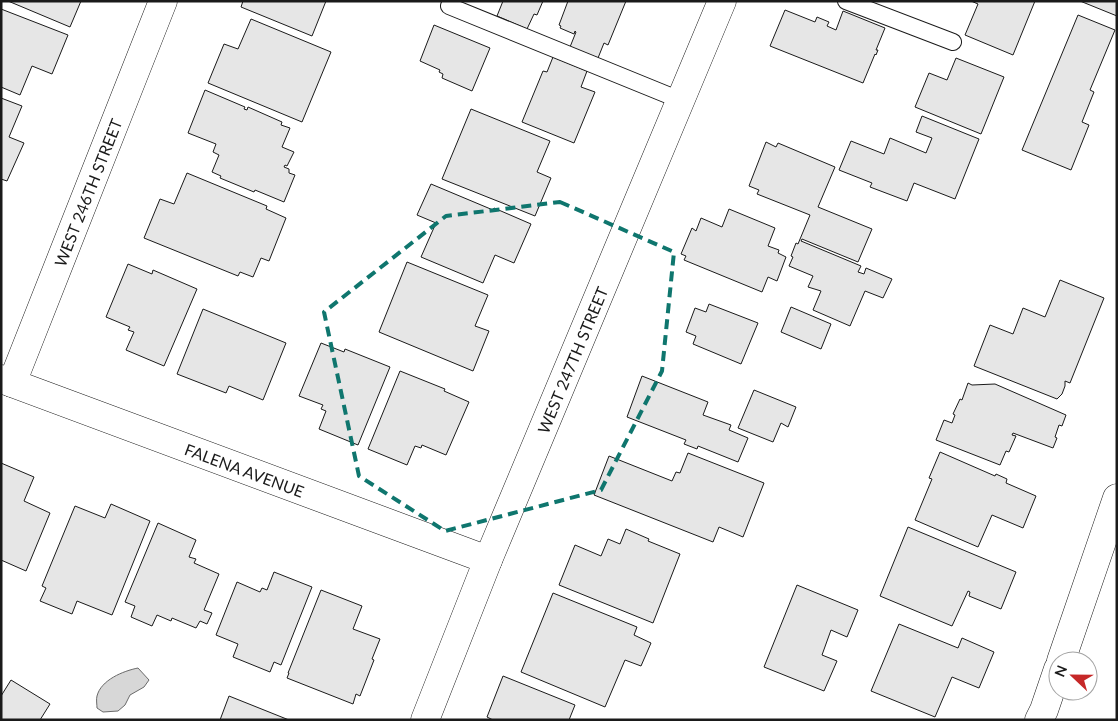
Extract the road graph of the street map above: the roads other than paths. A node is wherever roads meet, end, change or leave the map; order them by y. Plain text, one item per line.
1 (163, 1) edge
2 (722, 1) edge
3 (846, 1) edge
4 (448, 6) dead end
5 (953, 42) dead end
6 (680, 100) junction
7 (7, 381) edge
8 (1117, 498) edge
9 (488, 560) junction
10 (1064, 651) edge
11 (1048, 698) edge
12 (425, 720) edge
13 (1040, 720) edge

1 - 7 street, WEST 246TH STREET
2 - 6 street, WEST 247TH STREET
3 - 5 lane
4 - 6 lane
6 - 9 street, WEST 247TH STREET
7 - 9 street, FALENA AVENUE
8 - 10 street
9 - 12 street, WEST 247TH STREET
11 - 13 street

